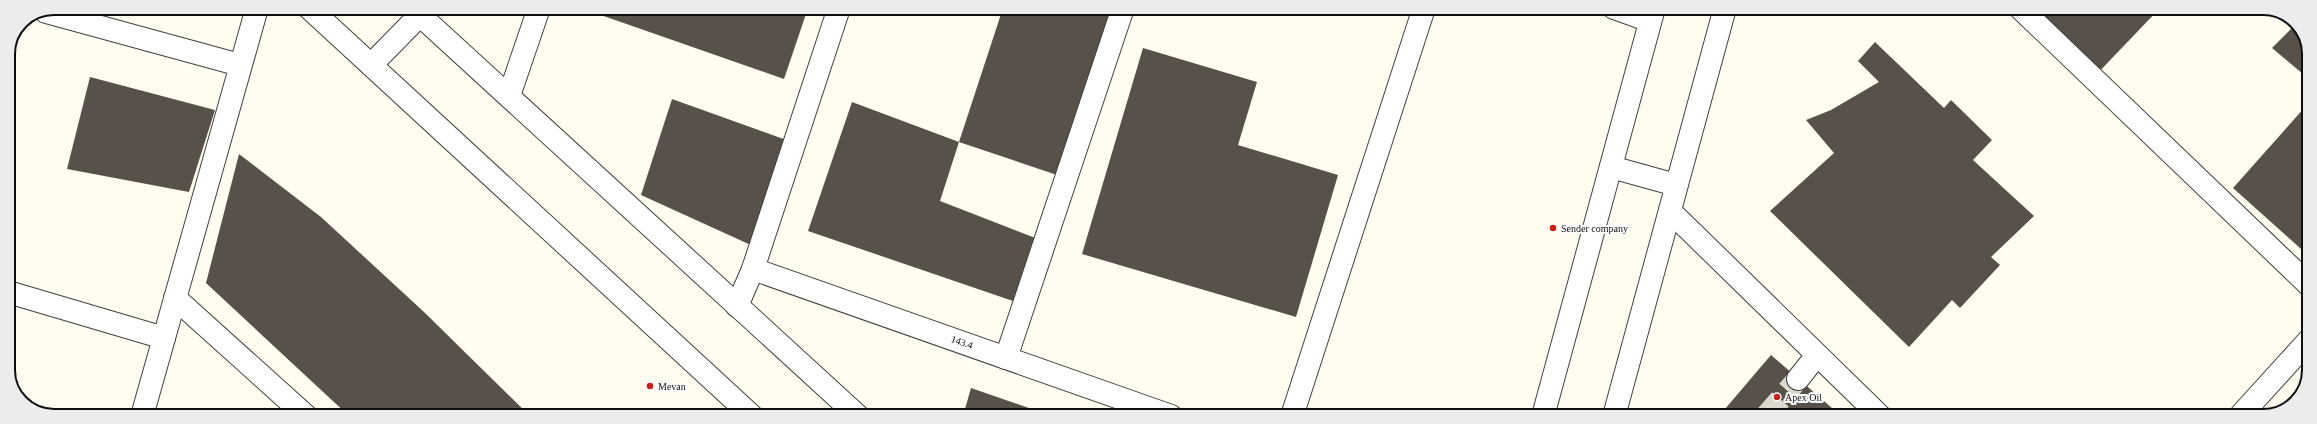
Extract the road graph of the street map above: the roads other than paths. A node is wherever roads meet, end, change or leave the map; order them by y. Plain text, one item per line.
1 (57, 15) edge
2 (255, 15) edge
3 (317, 15) edge
4 (413, 15) edge
5 (419, 15) edge
6 (537, 15) edge
7 (837, 15) edge
8 (1121, 15) edge
9 (1422, 15) edge
10 (1652, 15) edge
11 (1723, 15) edge
12 (2027, 15) edge
13 (240, 65) junction
14 (371, 65) junction
15 (508, 96) junction
16 (1611, 167) junction
17 (1676, 186) junction
18 (1670, 211) junction
19 (753, 269) junction
20 (2302, 278) edge
21 (15, 294) edge
22 (175, 298) junction
23 (738, 306) junction
24 (164, 338) junction
25 (2302, 348) edge
26 (1817, 355) junction
27 (1006, 358) junction
28 (1798, 379) tunnel mouth
29 (144, 409) edge
30 (298, 409) edge
31 (744, 409) edge
32 (850, 409) edge
33 (1152, 409) edge
34 (1294, 409) edge
35 (1545, 409) edge
36 (1616, 409) edge
37 (1873, 409) edge
38 (2246, 409) edge

1 - 13 street
2 - 13 street
3 - 14 street
4 - 14 street
5 - 15 street
6 - 15 street
7 - 19 street
8 - 27 street
9 - 34 street
10 - 16 street
11 - 17 street
12 - 20 street
13 - 22 street
14 - 31 street
15 - 23 street
16 - 17 street
16 - 35 street
17 - 18 street
18 - 26 street
18 - 36 street
19 - 23 street
19 - 27 street, 143.4
21 - 24 street
22 - 24 street
22 - 30 street
23 - 32 street
24 - 29 street
25 - 38 street
26 - 28 street
26 - 37 street
27 - 33 street, 143.4

